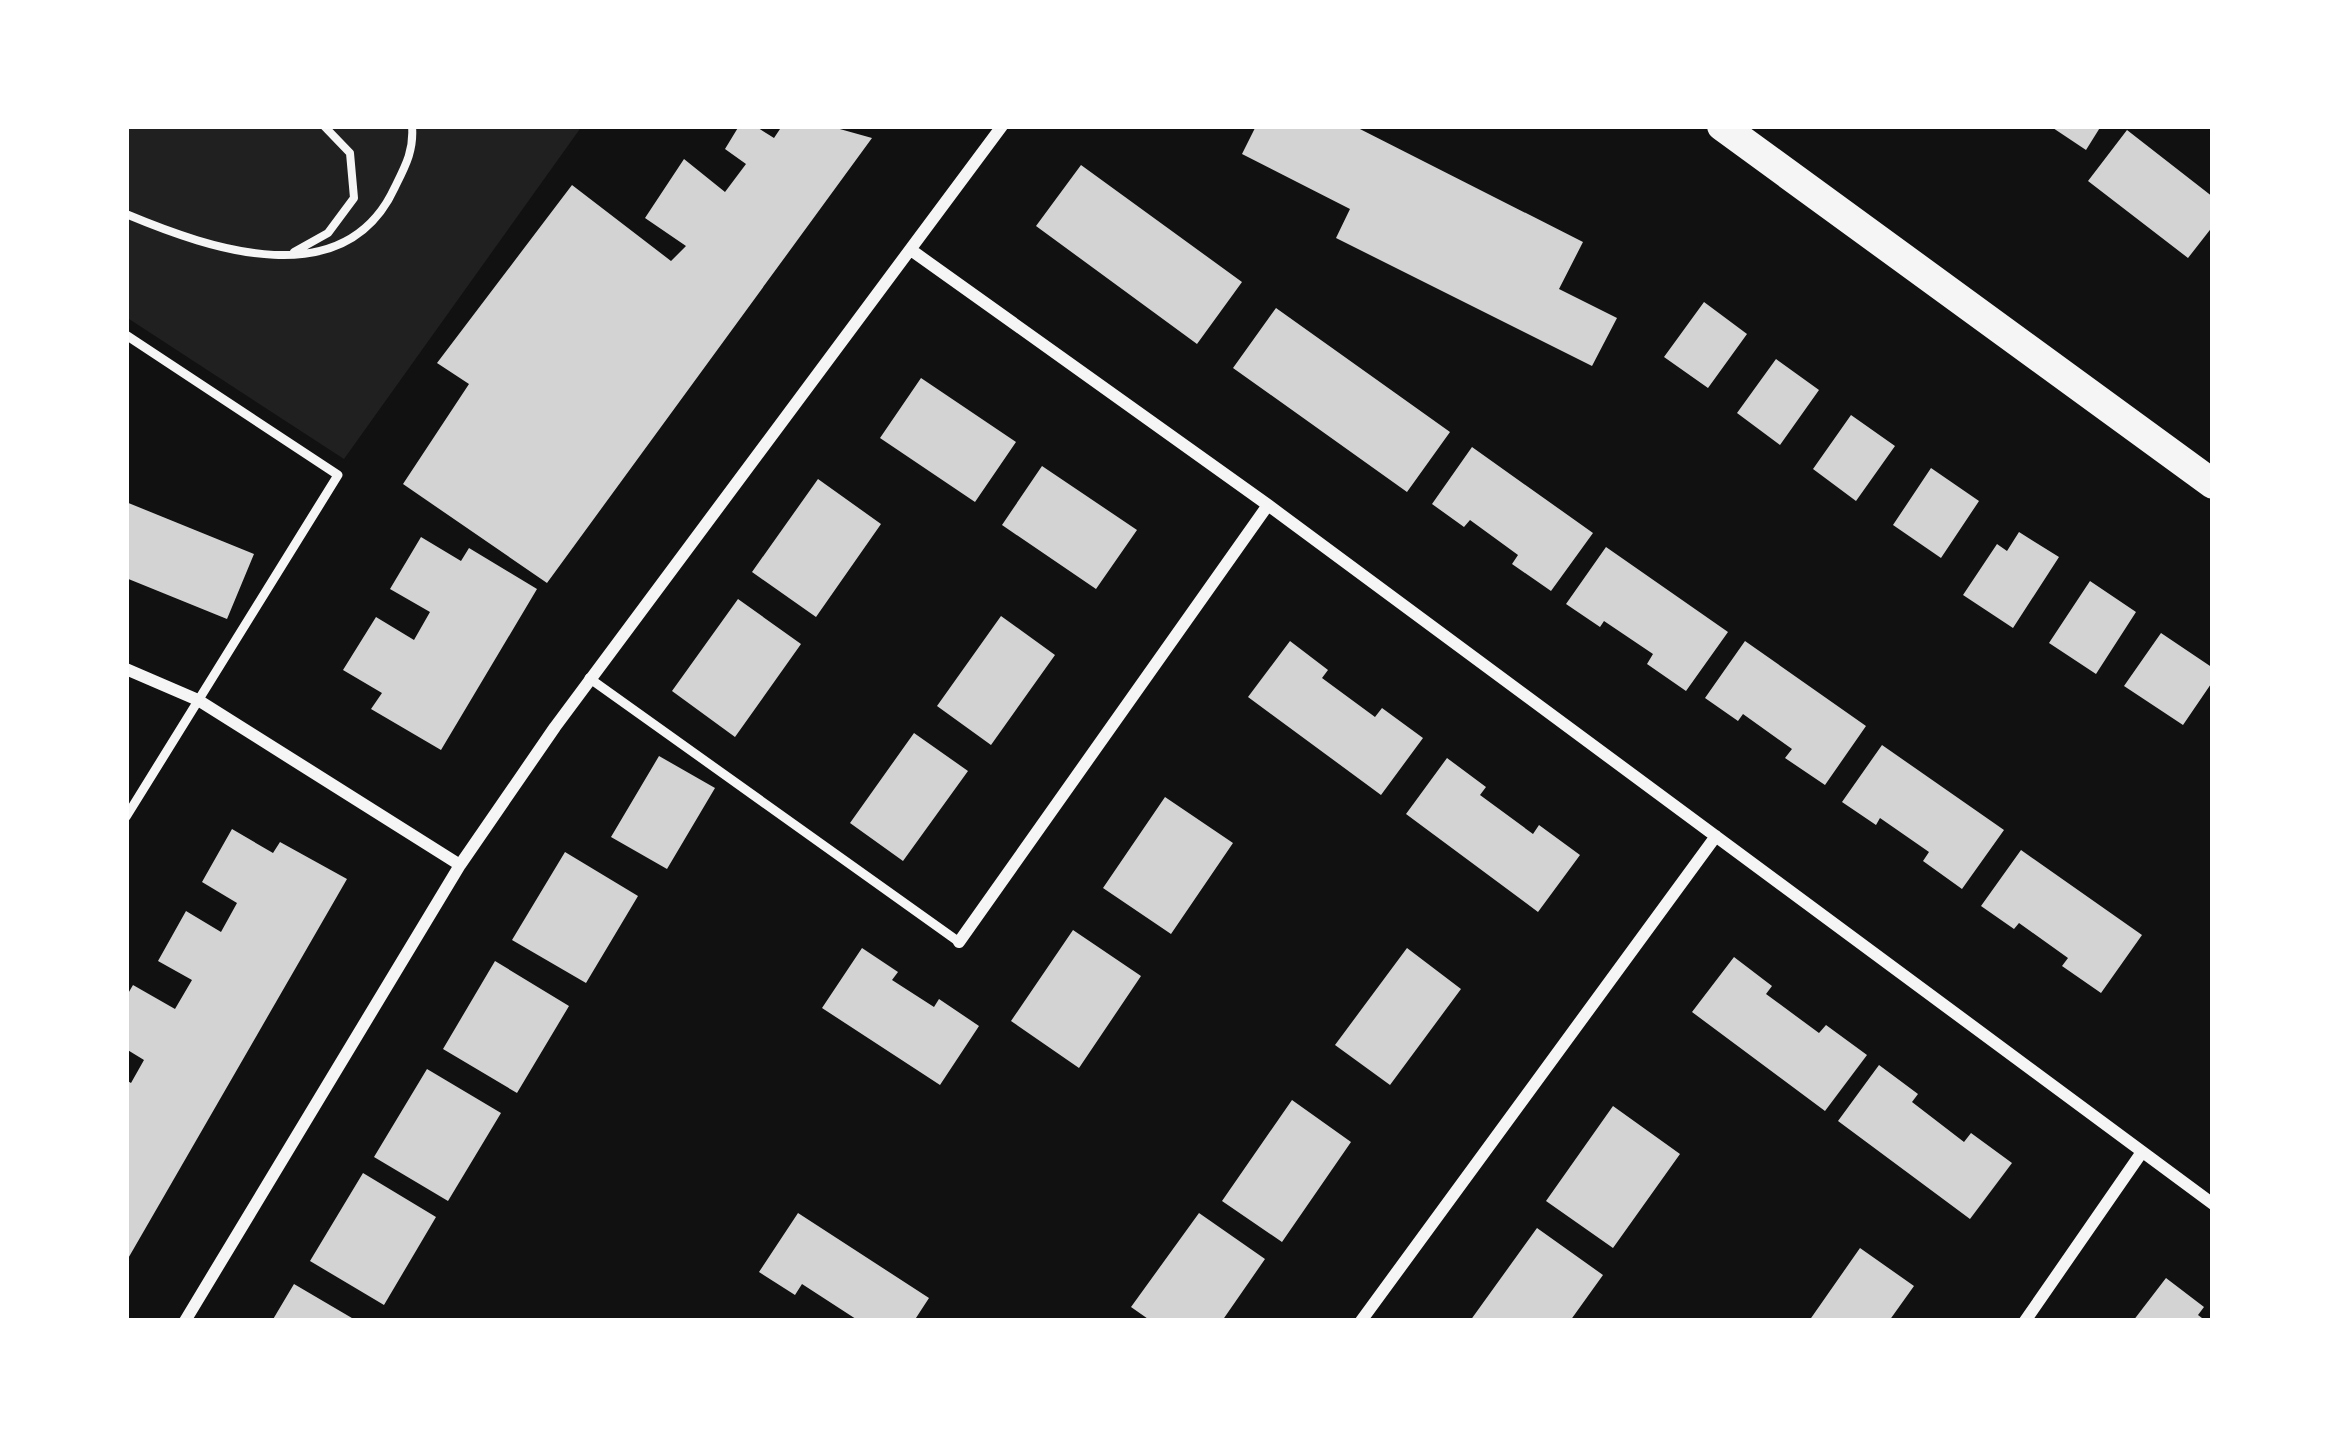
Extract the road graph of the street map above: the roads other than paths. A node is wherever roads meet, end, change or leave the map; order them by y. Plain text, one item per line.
1 (1002, 126) edge
2 (1722, 126) edge
3 (910, 250) junction
4 (126, 334) edge
5 (2213, 484) edge
6 (1268, 506) junction
7 (126, 670) edge
8 (589, 678) junction
9 (198, 700) junction
10 (126, 817) edge
11 (1716, 836) junction
12 (460, 865) junction
13 (958, 942) joint
14 (2142, 1152) junction
15 (2213, 1204) edge
16 (185, 1321) edge
17 (1361, 1321) edge
18 (2025, 1321) edge

1 - 3 street
2 - 5 main road
3 - 6 street
3 - 8 street
4 - 9 lane
6 - 11 street
6 - 13 street
7 - 9 street
8 - 12 street
8 - 13 lane
9 - 10 lane
9 - 12 street
11 - 14 street
11 - 17 street
12 - 16 street
14 - 15 street
14 - 18 street

